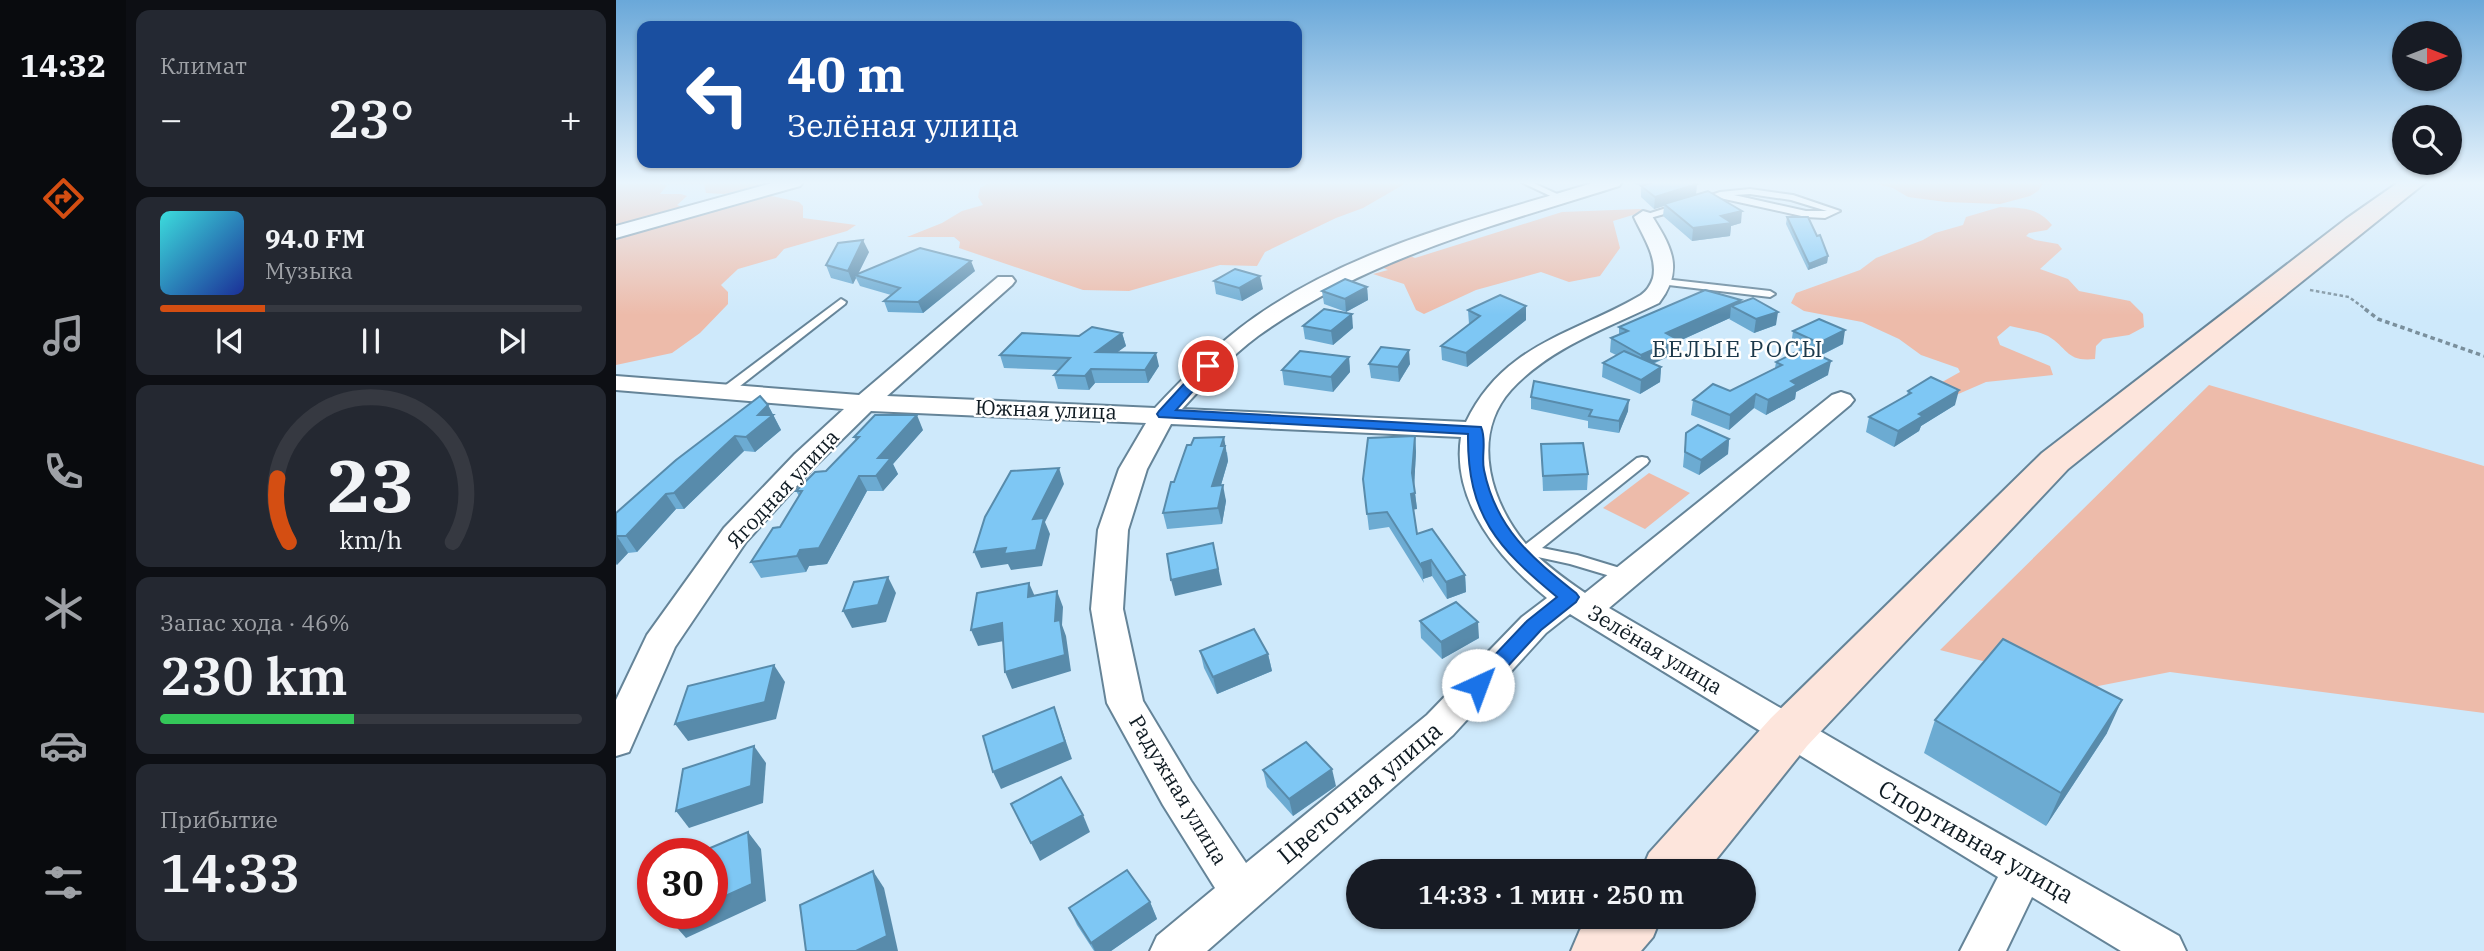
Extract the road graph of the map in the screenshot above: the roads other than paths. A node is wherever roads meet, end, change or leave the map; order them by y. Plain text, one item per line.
1 (636, 226) edge
2 (1472, 226) edge
3 (1648, 226) edge
4 (2355, 226) edge
5 (616, 232) edge
6 (1005, 281) dead end
7 (1664, 282) junction
8 (1770, 294) dead end
9 (841, 302) dead end
10 (616, 383) edge
11 (722, 394) junction
12 (1841, 400) dead end
13 (865, 403) junction
14 (1164, 414) junction
15 (1476, 430) junction
16 (1642, 461) dead end
17 (1521, 548) junction
18 (1627, 576) junction
19 (1578, 603) junction
20 (1789, 732) junction
21 (616, 741) edge
22 (1681, 859) edge
23 (2023, 871) junction
24 (1242, 893) junction
25 (1621, 929) edge
26 (1173, 951) edge
27 (1602, 951) edge
28 (1983, 951) edge
29 (2163, 951) edge

1 - 5 street
2 - 14 street, Радужная улица
3 - 7 street
4 - 20 main road
6 - 13 street, Ягодная улица
7 - 8 lane
7 - 15 street, Зелёная улица
9 - 11 lane
10 - 11 street, Южная улица
11 - 13 street, Южная улица
12 - 18 street, Цветочная улица
13 - 14 street, Южная улица
13 - 21 street, Ягодная улица
14 - 15 street, Южная улица
14 - 24 street, Радужная улица
15 - 17 street, Зелёная улица
16 - 17 lane
17 - 18 lane
17 - 19 street, Зелёная улица
18 - 19 street, Цветочная улица
19 - 20 street, Зелёная улица
19 - 24 street, Цветочная улица
20 - 22 main road
20 - 23 street, Спортивная улица
23 - 28 street
23 - 29 street, Спортивная улица
24 - 26 street, Цветочная улица
25 - 27 main road

